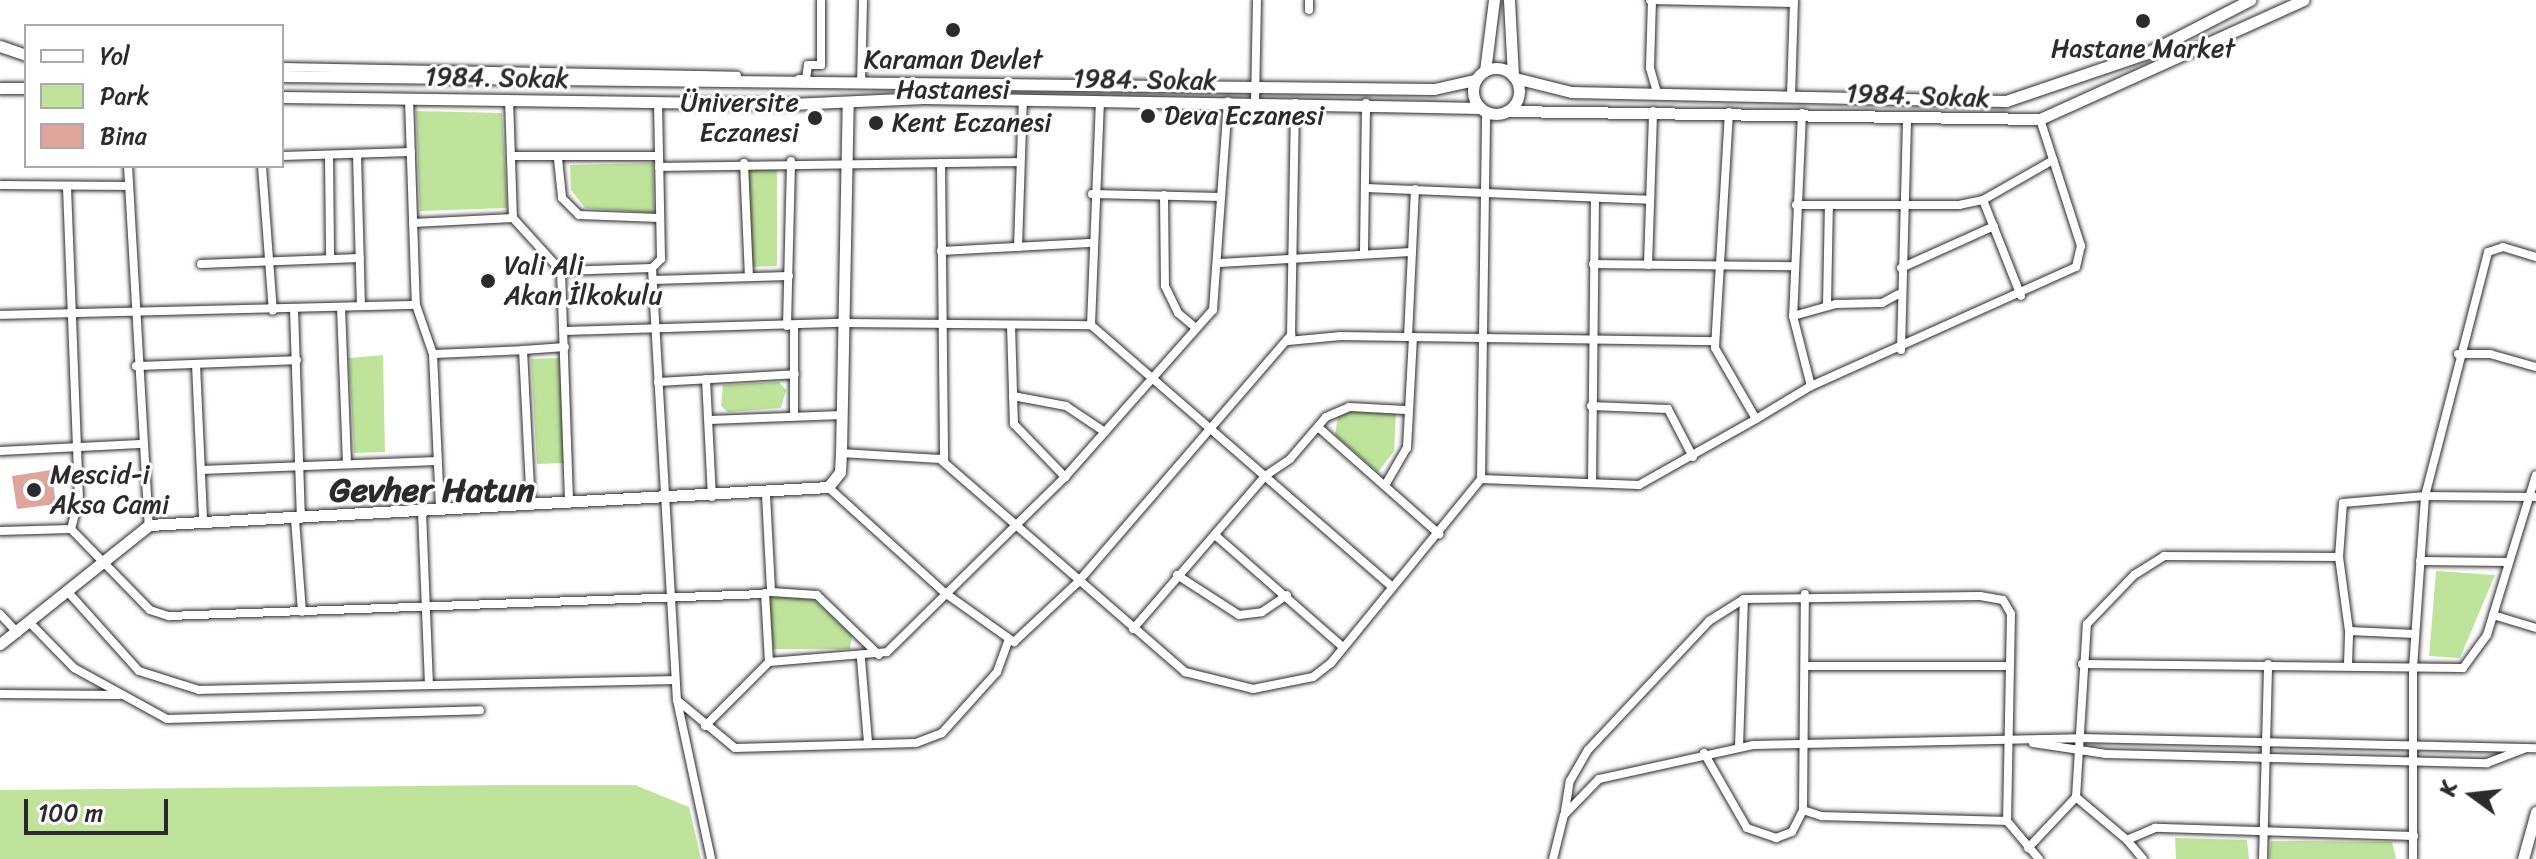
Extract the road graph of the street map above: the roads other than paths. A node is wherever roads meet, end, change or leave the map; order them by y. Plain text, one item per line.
1 (821, 0) edge
2 (863, 0) edge
3 (1257, 0) edge
4 (1494, 0) edge
5 (1509, 0) edge
6 (1651, 0) edge
7 (2250, 0) edge
8 (2303, 0) edge
9 (1794, 1) edge
10 (0, 46) edge
11 (24, 54) edge
12 (284, 67) edge
13 (1485, 71) junction
14 (284, 76) edge
15 (1514, 77) junction
16 (1475, 80) junction
17 (861, 85) junction
18 (0, 88) edge
19 (24, 88) edge
20 (1255, 88) junction
21 (1657, 93) junction
22 (1791, 96) junction
23 (284, 97) edge
24 (409, 99) junction
25 (509, 99) junction
26 (1023, 100) junction
27 (2006, 101) junction
28 (658, 102) junction
29 (848, 102) junction
30 (1100, 102) junction
31 (1228, 102) junction
32 (1255, 103) junction
33 (1295, 103) junction
34 (1366, 103) junction
35 (1483, 110) junction
36 (1507, 111) junction
37 (1654, 111) junction
38 (1729, 112) junction
39 (1802, 113) junction
40 (2040, 119) junction
41 (2007, 120) junction
42 (1907, 121) junction
43 (411, 152) junction
44 (357, 154) junction
45 (329, 155) junction
46 (284, 156) edge
47 (511, 156) junction
48 (659, 156) junction
49 (558, 159) junction
50 (2053, 160) junction
51 (791, 161) junction
52 (846, 161) junction
53 (1019, 162) junction
54 (744, 163) junction
55 (941, 163) junction
56 (659, 167) junction
57 (128, 168) edge
58 (262, 168) edge
59 (0, 185) edge
60 (67, 186) junction
61 (129, 186) junction
62 (1366, 188) junction
63 (1415, 189) junction
64 (1487, 190) junction
65 (1092, 194) junction
66 (1164, 195) junction
67 (1221, 197) junction
68 (1595, 199) junction
69 (1649, 200) junction
70 (1983, 200) junction
71 (1796, 205) junction
72 (1829, 205) junction
73 (1905, 206) junction
74 (513, 218) junction
75 (659, 218) junction
76 (413, 223) junction
77 (1994, 226) junction
78 (1089, 243) junction
79 (1018, 247) junction
80 (1364, 250) junction
81 (941, 251) junction
82 (1411, 252) junction
83 (2536, 257) edge
84 (330, 258) junction
85 (360, 258) junction
86 (268, 260) junction
87 (1288, 260) junction
88 (1220, 263) junction
89 (201, 264) dead end
90 (1593, 264) junction
91 (1648, 265) junction
92 (1716, 265) junction
93 (1793, 266) junction
94 (652, 268) junction
95 (1901, 268) junction
96 (561, 271) junction
97 (789, 276) junction
98 (749, 277) junction
99 (653, 280) junction
100 (1899, 294) junction
101 (2021, 296) junction
102 (416, 305) junction
103 (1827, 305) junction
104 (361, 306) junction
105 (341, 307) junction
106 (294, 309) junction
107 (273, 311) junction
108 (135, 314) junction
109 (0, 315) edge
110 (73, 315) junction
111 (1793, 316) junction
112 (842, 323) junction
113 (941, 324) junction
114 (1011, 325) junction
115 (1091, 325) junction
116 (791, 326) junction
117 (655, 328) junction
118 (1196, 328) junction
119 (565, 331) junction
120 (1410, 337) junction
121 (1479, 337) junction
122 (1591, 339) junction
123 (1288, 341) junction
124 (1715, 341) junction
125 (565, 347) junction
126 (523, 350) junction
127 (1901, 350) junction
128 (433, 354) junction
129 (2458, 354) junction
130 (297, 360) junction
131 (196, 364) junction
132 (136, 366) junction
133 (2536, 367) edge
134 (795, 374) junction
135 (706, 379) junction
136 (1151, 380) junction
137 (658, 382) junction
138 (1811, 386) junction
139 (1013, 396) junction
140 (1591, 406) junction
141 (1406, 410) junction
142 (842, 415) junction
143 (794, 416) junction
144 (1756, 419) junction
145 (709, 420) junction
146 (1318, 427) junction
147 (1213, 430) junction
148 (1105, 432) junction
149 (140, 444) junction
150 (77, 447) junction
151 (0, 451) edge
152 (841, 453) junction
153 (1693, 457) junction
154 (437, 461) junction
155 (944, 462) junction
156 (347, 464) junction
157 (299, 466) junction
158 (201, 470) junction
159 (2536, 475) edge
160 (1265, 476) junction
161 (1065, 477) junction
162 (1481, 479) junction
163 (1387, 482) junction
164 (1592, 483) junction
165 (828, 487) junction
166 (766, 495) junction
167 (2425, 496) junction
168 (712, 497) junction
169 (2533, 498) edge
170 (660, 499) junction
171 (569, 504) junction
172 (531, 506) junction
173 (422, 511) junction
174 (440, 512) junction
175 (298, 519) junction
176 (203, 521) junction
177 (149, 525) junction
178 (1017, 527) junction
179 (71, 529) junction
180 (0, 531) edge
181 (1439, 534) junction
182 (1215, 535) junction
183 (2339, 557) junction
184 (2420, 561) junction
185 (2508, 562) junction
186 (102, 564) junction
187 (1177, 575) junction
188 (1077, 583) junction
189 (1391, 586) junction
190 (68, 592) junction
191 (766, 593) junction
192 (945, 593) junction
193 (1805, 594) junction
194 (1287, 595) junction
195 (1744, 599) junction
196 (672, 600) junction
197 (427, 606) junction
198 (302, 612) junction
199 (0, 614) edge
200 (2493, 615) junction
201 (30, 623) junction
202 (2536, 628) edge
203 (1133, 629) junction
204 (2349, 631) junction
205 (18, 633) junction
206 (2415, 634) junction
207 (1008, 641) junction
208 (0, 644) edge
209 (1344, 648) junction
210 (879, 655) junction
211 (861, 659) junction
212 (769, 662) junction
213 (2082, 664) junction
214 (2268, 664) junction
215 (2348, 664) junction
216 (1806, 666) junction
217 (2010, 666) junction
218 (2413, 668) junction
219 (674, 680) junction
220 (429, 685) junction
221 (0, 694) edge
222 (122, 695) junction
223 (677, 700) junction
224 (480, 710) dead end
225 (705, 726) junction
226 (2080, 738) junction
227 (1804, 739) junction
228 (2265, 739) junction
229 (2009, 740) junction
230 (868, 743) junction
231 (2413, 745) junction
232 (1739, 747) junction
233 (2532, 747) edge
234 (2080, 749) junction
235 (1704, 753) junction
236 (2265, 758) junction
237 (2414, 761) junction
238 (2076, 797) junction
239 (1803, 810) junction
240 (2536, 812) edge
241 (1564, 815) junction
242 (2007, 821) junction
243 (2264, 833) junction
244 (2414, 836) junction
245 (2127, 840) junction
246 (2028, 848) junction
247 (711, 859) edge
248 (1553, 859) edge
249 (2039, 859) edge
250 (2143, 859) edge
251 (2263, 859) edge
252 (2413, 859) edge
253 (2523, 859) edge

1 - 12 street
2 - 17 street
3 - 20 street
4 - 13 main road
5 - 15 main road
6 - 9 street
6 - 21 street
7 - 27 main road
8 - 40 main road, 1984. Sokak
9 - 22 street
10 - 11 main road
13 - 15 main road
13 - 16 main road
14 - 17 main road
15 - 21 main road
15 - 36 main road
16 - 20 main road
16 - 35 main road
17 - 20 main road
18 - 19 main road
20 - 32 street
21 - 22 main road
22 - 27 main road
23 - 24 main road, 1984. Sokak
24 - 25 main road, 1984. Sokak
24 - 43 street
25 - 28 main road, 1984. Sokak
25 - 47 street
26 - 29 main road, 1984. Sokak
26 - 30 main road, 1984. Sokak
26 - 53 street
27 - 41 main road
28 - 29 main road, 1984. Sokak
28 - 48 street
29 - 52 main road
30 - 31 main road, 1984. Sokak
30 - 65 street
31 - 32 main road, 1984. Sokak
31 - 67 street
32 - 33 main road, 1984. Sokak
33 - 34 main road, 1984. Sokak
33 - 87 street
34 - 35 main road, 1984. Sokak
34 - 62 street
35 - 36 main road
35 - 64 street
36 - 37 main road, 1984. Sokak
37 - 38 main road, 1984. Sokak
37 - 69 street
38 - 39 main road, 1984. Sokak
38 - 92 street
39 - 42 main road, 1984. Sokak
39 - 71 street
40 - 41 main road, 1984. Sokak
40 - 50 street
41 - 42 main road, 1984. Sokak
42 - 73 street
43 - 44 street
43 - 76 street
44 - 45 street
44 - 85 street
45 - 46 street
45 - 84 street
47 - 49 street
47 - 74 street
48 - 49 street
48 - 56 street
49 - 75 street
50 - 70 street
50 - 101 street
51 - 52 street
51 - 54 street
51 - 97 street
52 - 55 street
52 - 112 main road
53 - 55 street
53 - 79 street
54 - 56 street
54 - 98 street
55 - 81 street
56 - 75 street
57 - 61 street
58 - 86 street
59 - 60 street
60 - 61 street
60 - 110 street
61 - 108 street
62 - 63 street
62 - 80 street
63 - 64 street
63 - 82 street
64 - 68 street
64 - 121 street
65 - 66 street
65 - 78 street
66 - 67 street
66 - 118 street
67 - 88 street
68 - 69 street
68 - 90 street
69 - 91 street
70 - 73 street
70 - 77 street
71 - 72 street
71 - 93 street
72 - 73 street
72 - 103 street
73 - 95 street
74 - 76 street
74 - 96 street
75 - 94 street
76 - 102 street
77 - 95 street
77 - 101 street
78 - 79 street
78 - 115 street
79 - 81 street
80 - 82 street
80 - 87 street
81 - 113 street
82 - 120 street
83 - 129 street
84 - 85 street
84 - 86 street
85 - 104 street
86 - 89 street
86 - 107 street
87 - 88 street
87 - 123 street
88 - 118 street
90 - 91 street
90 - 122 street
91 - 92 street
92 - 93 street
92 - 124 street
93 - 111 street
94 - 96 street
94 - 99 street
95 - 100 street
96 - 119 street
97 - 98 street
97 - 116 street
98 - 99 street
99 - 117 street
100 - 103 street
100 - 127 street
101 - 127 street
102 - 104 street
102 - 128 street
103 - 111 street
104 - 105 street
105 - 106 street
105 - 156 street
106 - 107 street
106 - 130 street
107 - 108 street
108 - 110 street
108 - 132 street
109 - 110 street
110 - 150 street
111 - 138 street
112 - 113 street
112 - 116 street
112 - 142 main road
113 - 114 street
113 - 155 street
114 - 115 street
114 - 139 street
115 - 136 street
116 - 117 street
116 - 134 street
117 - 119 street
117 - 137 street
118 - 136 street
119 - 125 street
120 - 121 street
120 - 123 street
120 - 141 street
121 - 122 street
121 - 162 street
122 - 124 street
122 - 140 street
123 - 147 street
124 - 144 street
125 - 126 street
125 - 171 street
126 - 128 street
126 - 172 street
127 - 138 street
128 - 154 street
129 - 133 street
129 - 167 street
130 - 131 street
130 - 157 street
131 - 132 street
131 - 158 street
132 - 149 street
134 - 135 street
134 - 143 street
135 - 137 street
135 - 145 street
136 - 147 street
136 - 148 street
137 - 170 street
138 - 144 street
139 - 148 street
139 - 161 street
140 - 153 street
140 - 164 street
141 - 146 street
141 - 163 street
142 - 143 street
142 - 152 main road
143 - 145 street
144 - 153 street
145 - 168 street
146 - 160 street
146 - 163 street
147 - 160 street
147 - 188 street
148 - 161 street
149 - 150 street
149 - 177 street
150 - 151 street
150 - 179 street
152 - 155 street
152 - 165 main road
153 - 164 street
154 - 156 street
154 - 174 street
155 - 178 street
156 - 157 street
157 - 158 street
157 - 175 street
158 - 176 street
159 - 169 street
160 - 182 street
160 - 189 street
161 - 178 street
162 - 164 street
162 - 181 street
163 - 181 street
165 - 166 main road
165 - 192 street
166 - 168 main road
166 - 191 street
167 - 169 street
167 - 183 street
167 - 184 street
168 - 170 main road
169 - 185 street
170 - 171 main road
170 - 196 street
171 - 172 main road
172 - 174 main road
173 - 174 main road
173 - 175 main road
173 - 197 street
175 - 176 main road
175 - 198 street
176 - 177 main road
177 - 186 main road
178 - 188 street
178 - 192 street
179 - 180 street
179 - 186 street
181 - 189 street
182 - 187 street
182 - 194 street
183 - 204 street
183 - 213 street
184 - 185 street
184 - 206 street
185 - 200 street
186 - 190 main road
186 - 198 street
187 - 194 street
187 - 203 street
188 - 203 street
188 - 207 street
189 - 209 street
190 - 201 main road
190 - 220 street
191 - 196 street
191 - 210 street
191 - 212 street
192 - 207 street
192 - 210 street
193 - 195 street
193 - 216 street
193 - 217 street
194 - 209 street
195 - 232 street
195 - 241 street
196 - 197 street
196 - 219 street
197 - 198 street
197 - 220 street
199 - 205 street
200 - 202 street
200 - 218 street
201 - 205 main road
201 - 222 street
203 - 209 street
204 - 206 street
204 - 215 street
205 - 208 main road
206 - 218 street
207 - 230 street
210 - 211 street
211 - 212 street
211 - 230 street
212 - 225 street
213 - 214 street
213 - 226 street
214 - 215 street
214 - 228 street
215 - 218 street
216 - 217 street
216 - 227 street
217 - 229 street
218 - 231 street
219 - 220 street
219 - 223 street
221 - 222 street
222 - 224 street
223 - 225 street
223 - 247 street
225 - 230 street
226 - 228 street
226 - 229 street
226 - 234 street
227 - 229 street
227 - 232 street
227 - 239 street
228 - 231 street
228 - 236 street
229 - 234 street
229 - 242 street
231 - 233 street
231 - 237 street
232 - 235 street
233 - 237 street
234 - 236 street
234 - 238 street
235 - 239 street
235 - 241 street
236 - 237 street
236 - 243 street
237 - 244 street
238 - 245 street
238 - 246 street
239 - 242 street
240 - 253 main road
241 - 248 street
242 - 246 street
243 - 244 street
243 - 245 street
243 - 251 street
244 - 252 street
245 - 250 street
246 - 249 street

